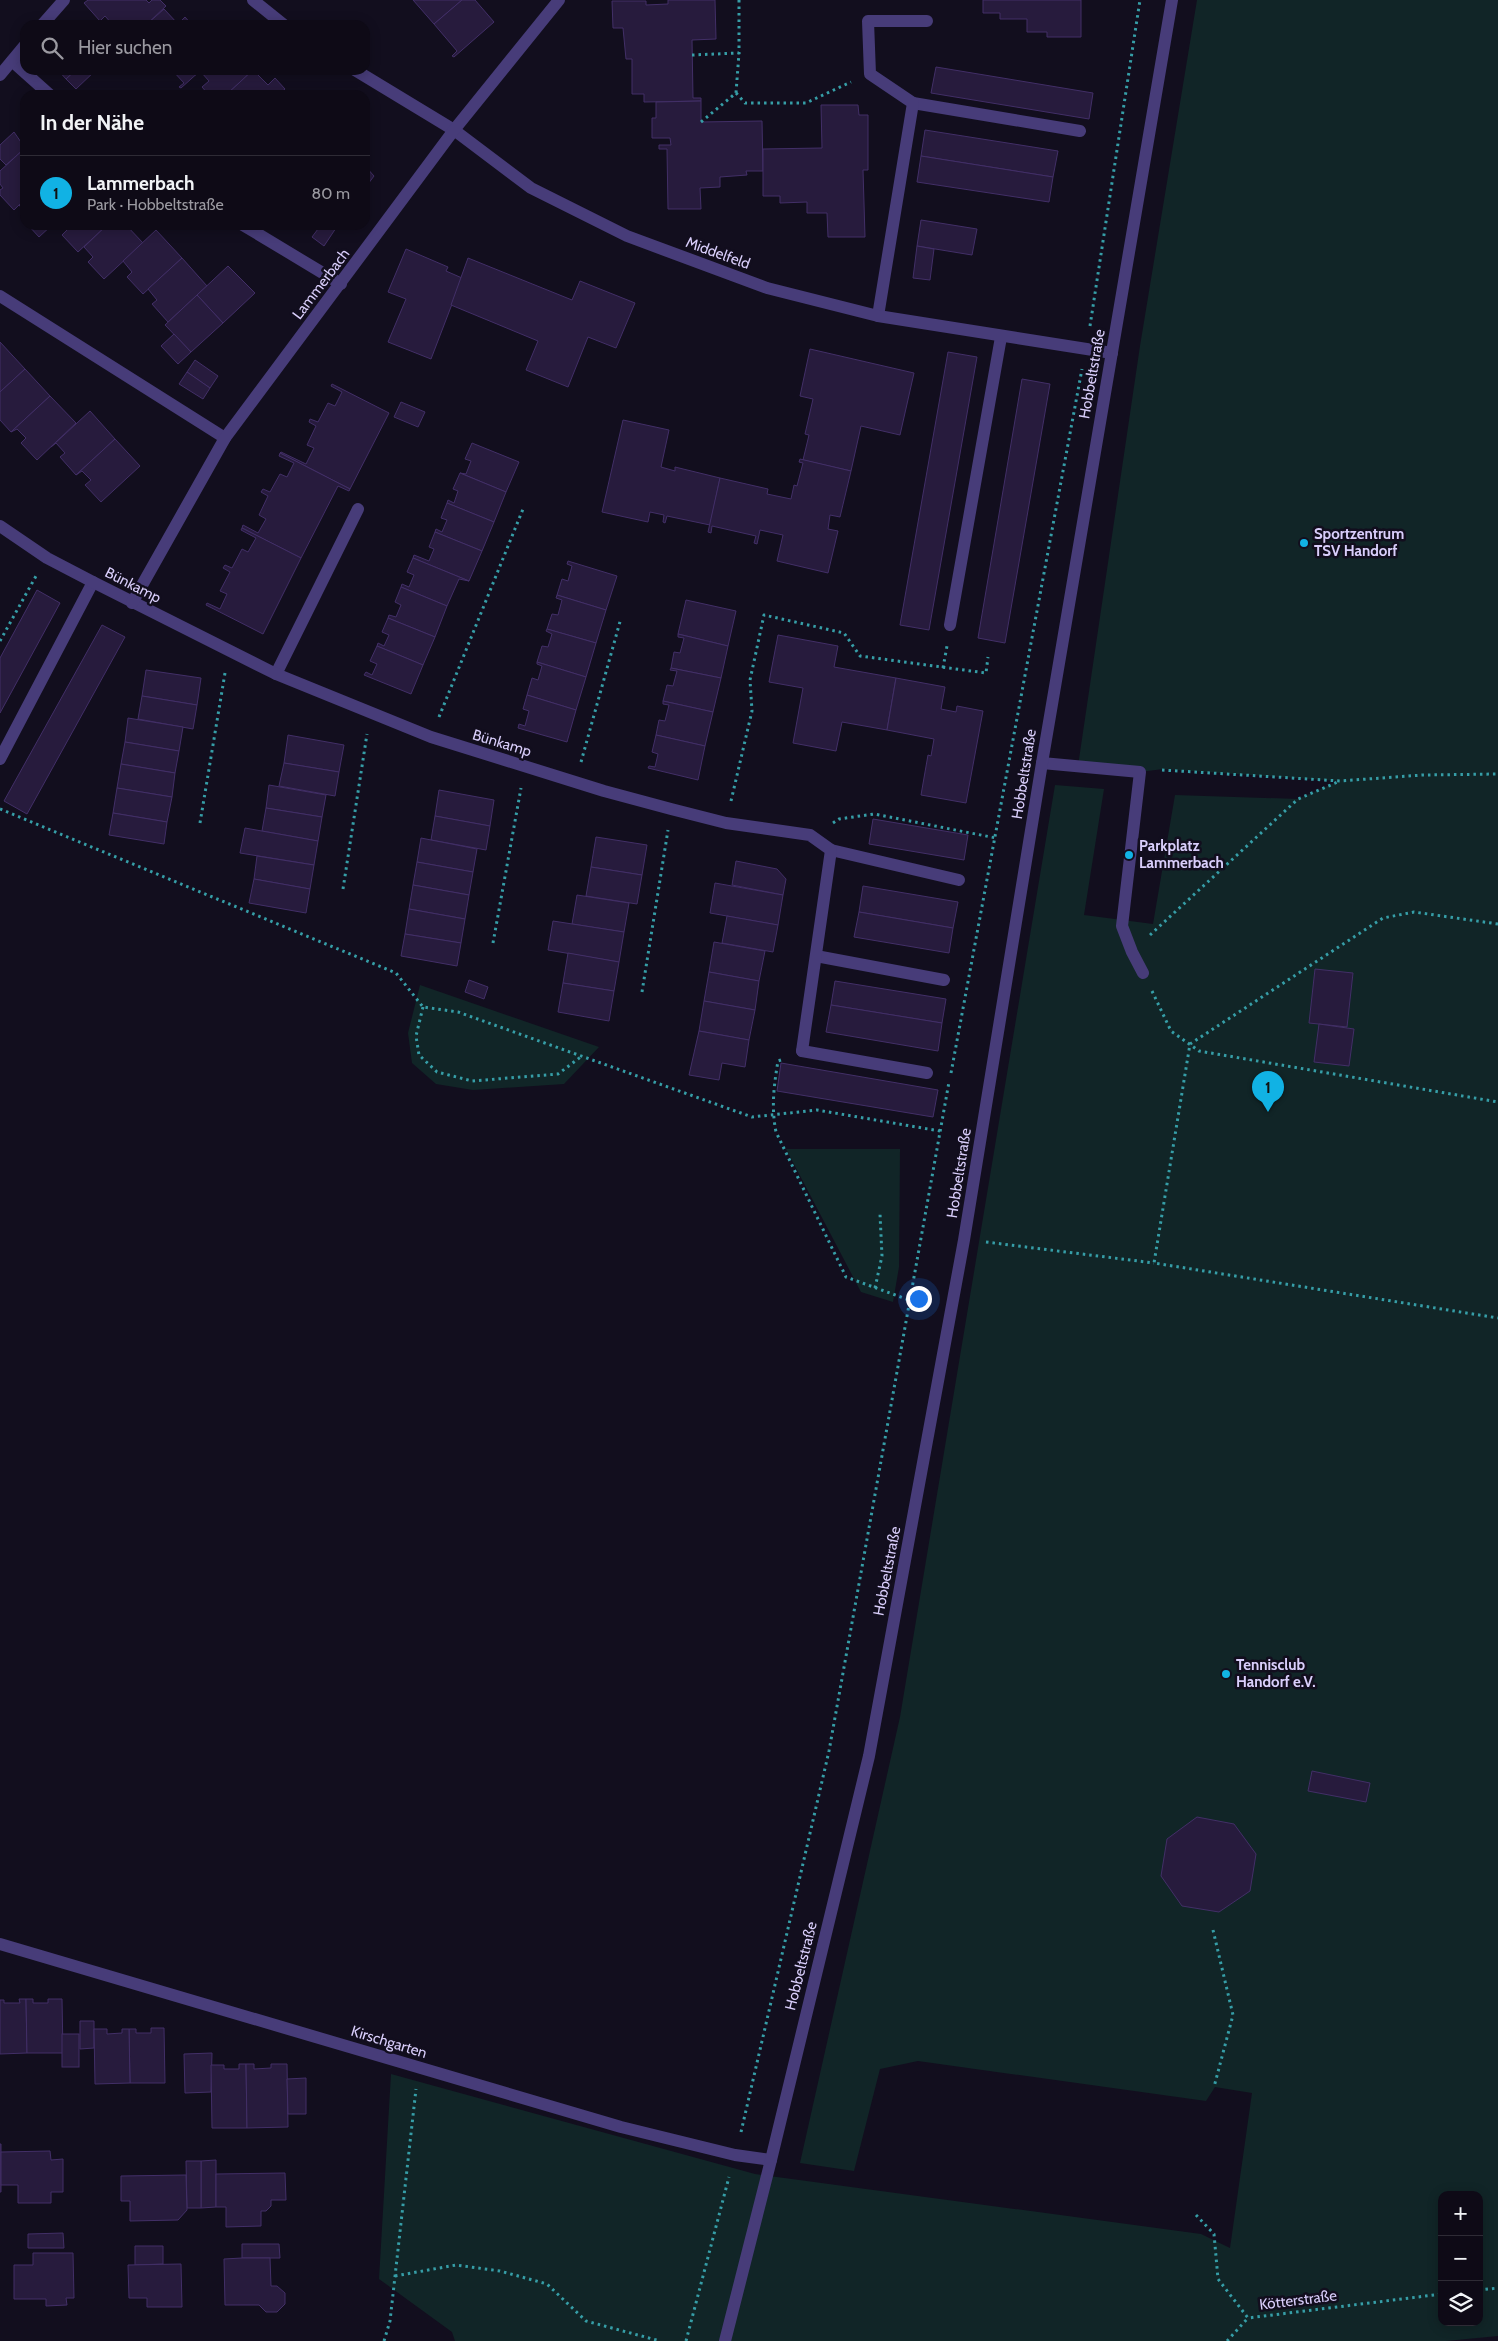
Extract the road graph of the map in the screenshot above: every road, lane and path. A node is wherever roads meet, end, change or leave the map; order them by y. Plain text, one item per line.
1 (64, 0) edge
2 (253, 0) edge
3 (559, 0) edge
4 (739, 0) edge
5 (1140, 0) edge
6 (1172, 0) edge
7 (46, 20) edge
8 (278, 20) edge
9 (927, 20) dead end
10 (20, 51) edge
11 (692, 54) dead end
12 (738, 54) junction
13 (12, 61) junction
14 (20, 68) edge
15 (870, 74) junction
16 (0, 75) edge
17 (28, 75) edge
18 (363, 75) edge
19 (44, 90) edge
20 (736, 93) junction
21 (913, 103) junction
22 (701, 122) dead end
23 (454, 130) junction
24 (1080, 131) dead end
25 (251, 230) edge
26 (341, 284) junction
27 (0, 296) edge
28 (878, 316) junction
29 (1000, 337) junction
30 (1086, 350) junction
31 (1112, 354) junction
32 (225, 438) junction
33 (358, 509) dead end
34 (523, 509) dead end
35 (0, 526) edge
36 (47, 558) junction
37 (93, 582) junction
38 (132, 603) junction
39 (621, 618) dead end
40 (950, 625) dead end
41 (0, 641) edge
42 (229, 651) junction
43 (988, 656) dead end
44 (276, 674) junction
45 (370, 712) junction
46 (431, 736) junction
47 (0, 758) edge
48 (1042, 763) junction
49 (524, 767) junction
50 (1140, 772) junction
51 (1498, 774) edge
52 (1340, 781) junction
53 (575, 782) junction
54 (0, 809) edge
55 (671, 809) junction
56 (200, 823) dead end
57 (726, 823) junction
58 (810, 835) junction
59 (996, 838) junction
60 (831, 850) junction
61 (959, 880) dead end
62 (343, 889) dead end
63 (1498, 924) edge
64 (493, 943) dead end
65 (1132, 952) junction
66 (816, 956) junction
67 (1143, 973) joint
68 (944, 980) dead end
69 (642, 992) dead end
70 (423, 1007) junction
71 (1190, 1044) junction
72 (802, 1051) junction
73 (583, 1055) junction
74 (927, 1072) dead end
75 (1498, 1102) edge
76 (772, 1114) junction
77 (940, 1130) junction
78 (880, 1214) dead end
79 (964, 1240) junction
80 (1154, 1263) junction
81 (875, 1288) junction
82 (909, 1300) junction
83 (1498, 1318) edge
84 (1214, 1930) dead end
85 (0, 1944) edge
86 (418, 2068) junction
87 (1214, 2087) dead end
88 (735, 2155) junction
89 (771, 2160) junction
90 (1196, 2216) dead end
91 (395, 2276) junction
92 (1498, 2288) edge
93 (1483, 2290) edge
94 (1438, 2294) edge
95 (1248, 2318) junction
96 (384, 2341) edge
97 (660, 2341) edge
98 (686, 2341) edge
99 (725, 2341) edge
100 (1227, 2341) edge

1 - 7 street
2 - 8 street
3 - 23 street, Lammerbach
4 - 12 path
5 - 30 path
6 - 31 street, Hobbeltstraße
9 - 15 street
10 - 13 street
11 - 12 path
12 - 20 path
13 - 14 street
13 - 16 street
15 - 20 path
15 - 21 street
17 - 19 street
18 - 23 street, Middelfeld
20 - 22 path
21 - 24 street
21 - 28 street
23 - 26 street, Lammerbach
23 - 28 street, Middelfeld
25 - 26 street
26 - 32 street, Lammerbach
27 - 32 street
28 - 29 street, Middelfeld
29 - 30 street, Middelfeld
29 - 40 street
30 - 31 street, Middelfeld
30 - 59 path
31 - 48 street, Hobbeltstraße
32 - 38 street, Lammerbach
33 - 44 street
34 - 46 path
35 - 36 street, Bünkamp
36 - 37 street, Bünkamp
36 - 41 path
37 - 38 street, Bünkamp
37 - 47 street
38 - 42 street, Bünkamp
39 - 53 path
42 - 44 street, Bünkamp
42 - 56 path
43 - 57 path
44 - 45 street, Bünkamp
45 - 46 street, Bünkamp
45 - 62 path
46 - 49 street, Bünkamp
48 - 50 street
48 - 79 street, Hobbeltstraße
49 - 53 street, Bünkamp
49 - 64 path
50 - 52 path
50 - 65 street
51 - 52 path
52 - 65 path
53 - 55 street, Bünkamp
54 - 70 path
55 - 57 street, Bünkamp
55 - 69 path
57 - 58 street, Bünkamp
58 - 59 path
58 - 60 street, Bünkamp
59 - 77 path
60 - 61 street
60 - 66 street
63 - 71 path
65 - 67 street
66 - 68 street
66 - 72 street
67 - 71 path
70 - 73 path
70 - 73 path
71 - 75 path
71 - 80 path
72 - 74 street
72 - 76 path
73 - 76 path
76 - 77 path
76 - 81 path
77 - 82 path
78 - 81 path
79 - 80 path
79 - 89 street, Hobbeltstraße
80 - 83 path
81 - 82 path
82 - 88 path
84 - 87 path
85 - 86 street, Kirschgarten
86 - 88 street, Kirschgarten
86 - 91 path
88 - 89 street, Kirschgarten
88 - 98 path
89 - 99 street, Hobbeltstraße
90 - 95 path, Kötterstraße
91 - 96 path
91 - 97 path
92 - 93 path
94 - 95 path, Kötterstraße
95 - 100 path

